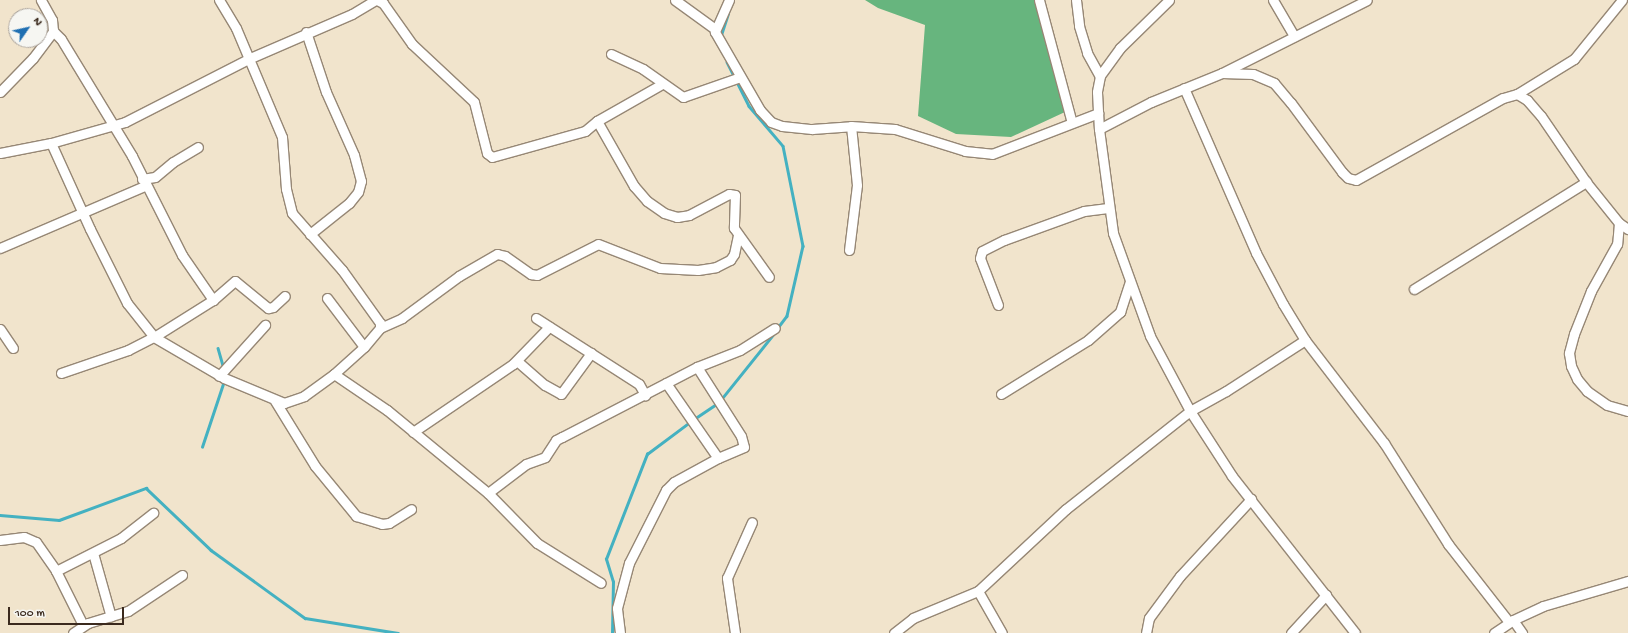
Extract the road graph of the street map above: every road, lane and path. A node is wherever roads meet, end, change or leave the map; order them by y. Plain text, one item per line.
1 (41, 0) edge
2 (219, 0) edge
3 (376, 0) edge
4 (675, 0) edge
5 (729, 0) edge
6 (1039, 0) edge
7 (1076, 0) edge
8 (1169, 0) edge
9 (1273, 0) edge
10 (1367, 0) edge
11 (1622, 0) edge
12 (1360, 2) edge
13 (715, 29) junction
14 (53, 31) junction
15 (306, 32) junction
16 (1294, 36) junction
17 (611, 54) dead end
18 (248, 59) junction
19 (1222, 73) junction
20 (1100, 76) junction
21 (740, 77) junction
22 (662, 84) junction
23 (1184, 88) junction
24 (0, 92) edge
25 (1517, 94) junction
26 (1098, 113) junction
27 (597, 121) junction
28 (1072, 123) junction
29 (113, 124) junction
30 (851, 126) junction
31 (1099, 129) junction
32 (51, 143) junction
33 (198, 147) dead end
34 (0, 153) edge
35 (143, 182) junction
36 (1586, 182) junction
37 (1108, 208) junction
38 (83, 213) junction
39 (1618, 223) junction
40 (1628, 229) edge
41 (310, 234) junction
42 (738, 235) junction
43 (0, 248) edge
44 (849, 250) dead end
45 (769, 277) dead end
46 (1130, 282) junction
47 (1414, 289) dead end
48 (285, 296) dead end
49 (327, 298) dead end
50 (213, 300) junction
51 (998, 305) dead end
52 (536, 318) dead end
53 (265, 325) dead end
54 (549, 327) junction
55 (380, 328) junction
56 (775, 328) dead end
57 (0, 329) edge
58 (154, 338) junction
59 (1305, 340) junction
60 (364, 347) junction
61 (13, 348) dead end
62 (590, 353) junction
63 (517, 361) junction
64 (697, 367) junction
65 (61, 373) dead end
66 (334, 374) junction
67 (219, 376) junction
68 (666, 383) junction
69 (1001, 394) dead end
70 (645, 395) junction
71 (275, 401) junction
72 (1190, 411) junction
73 (1628, 411) edge
74 (413, 432) junction
75 (718, 458) junction
76 (488, 493) junction
77 (1251, 499) junction
78 (411, 509) dead end
79 (153, 513) dead end
80 (752, 522) dead end
81 (0, 540) edge
82 (93, 553) junction
83 (56, 571) junction
84 (182, 575) dead end
85 (1628, 581) edge
86 (601, 583) dead end
87 (978, 591) junction
88 (1326, 595) junction
89 (111, 617) junction
90 (1511, 621) junction
91 (83, 625) junction
92 (905, 629) edge
93 (1145, 632) edge
94 (73, 633) edge
95 (620, 633) edge
96 (735, 633) edge
97 (894, 633) edge
98 (1002, 633) edge
99 (1291, 633) edge
100 (1355, 633) edge
101 (1494, 633) edge
102 (1522, 633) edge

1 - 14 street
2 - 18 street
3 - 15 street
3 - 27 street
4 - 13 street
5 - 13 street
6 - 28 street
7 - 20 street
8 - 20 street
9 - 16 street
10 - 12 street
11 - 25 street
12 - 16 street
13 - 21 street
14 - 24 street
14 - 29 street
15 - 18 street
15 - 41 street
16 - 19 street
17 - 22 street
18 - 29 street
18 - 41 street
19 - 23 street
19 - 25 street
20 - 26 street
21 - 22 street
21 - 30 street
22 - 27 street
23 - 31 street
23 - 59 street
25 - 36 street
26 - 28 street
26 - 31 street
27 - 42 street
28 - 30 street
29 - 32 street
29 - 35 street
30 - 44 street
31 - 37 street
32 - 34 street
32 - 38 street
33 - 35 street
35 - 38 street
35 - 50 street
36 - 39 street
36 - 47 street
37 - 46 street
37 - 51 street
38 - 43 street
38 - 58 street
39 - 40 street
39 - 73 street
41 - 55 street
42 - 45 street
42 - 55 street
46 - 69 street
46 - 72 street
48 - 50 street
49 - 60 street
50 - 58 street
52 - 54 street
53 - 67 street
54 - 62 street
54 - 63 street
55 - 60 street
56 - 64 street
57 - 61 street
58 - 65 street
58 - 67 street
59 - 72 street
59 - 90 street
60 - 66 street
62 - 63 street
62 - 70 street
63 - 74 street
64 - 68 street
64 - 75 street
66 - 71 street
66 - 74 street
67 - 71 street
68 - 70 street
68 - 75 street
70 - 76 street
71 - 78 street
72 - 77 street
72 - 87 street
74 - 76 street
75 - 95 street
76 - 86 street
77 - 88 street
77 - 93 street
79 - 82 street
80 - 96 street
81 - 83 street
82 - 83 street
82 - 89 street
83 - 91 street
84 - 89 street
85 - 90 street
87 - 92 street
87 - 98 street
88 - 99 street
88 - 100 street
89 - 91 street
90 - 101 street
90 - 102 street
91 - 94 street
92 - 97 street

